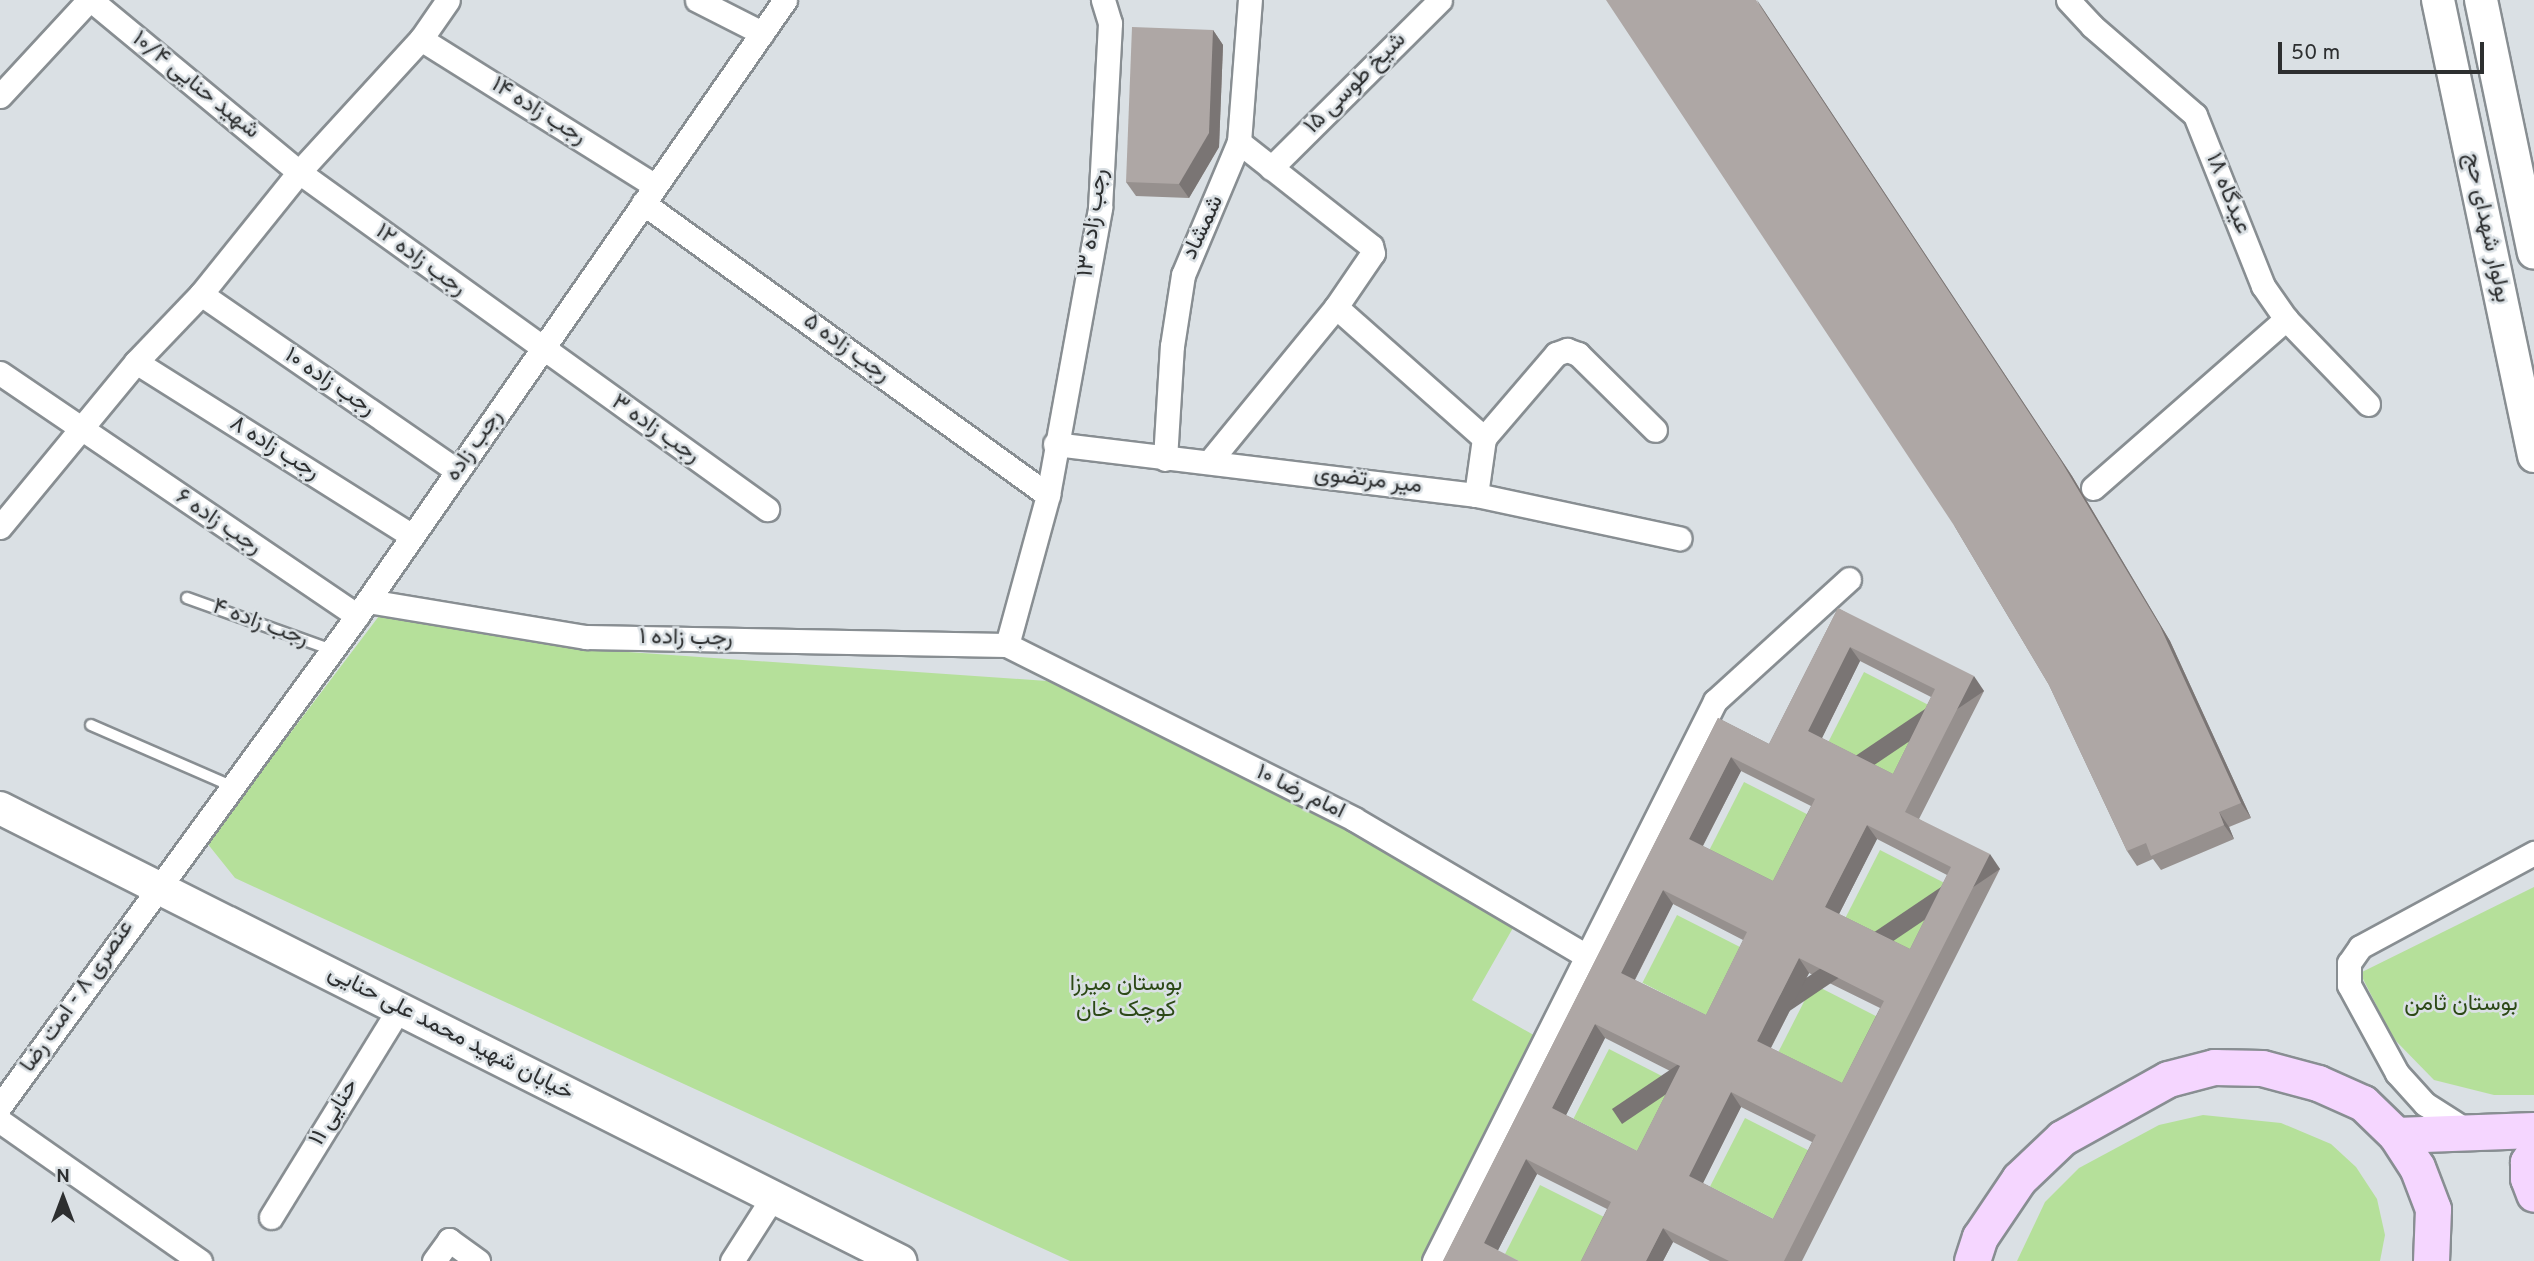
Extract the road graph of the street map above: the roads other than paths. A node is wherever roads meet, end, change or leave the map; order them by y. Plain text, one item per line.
1 (90, 0) edge
2 (448, 0) edge
3 (697, 0) edge
4 (785, 0) edge
5 (1087, 0) edge
6 (1251, 0) edge
7 (1440, 0) edge
8 (2438, 0) edge
9 (2481, 0) edge
10 (2077, 3) edge
11 (1105, 8) edge
12 (762, 33) junction
13 (421, 39) junction
14 (0, 96) edge
15 (1239, 142) junction
16 (1272, 168) junction
17 (299, 172) junction
18 (649, 195) junction
19 (2534, 253) edge
20 (201, 294) junction
21 (1336, 307) junction
22 (2286, 319) junction
23 (542, 350) junction
24 (136, 362) junction
25 (0, 373) edge
26 (2368, 404) dead end
27 (79, 430) junction
28 (1655, 430) dead end
29 (1484, 438) junction
30 (1055, 444) junction
31 (2534, 456) edge
32 (1165, 459) junction
33 (1210, 461) junction
34 (458, 471) junction
35 (2094, 488) dead end
36 (1048, 495) junction
37 (1476, 495) junction
38 (767, 509) dead end
39 (0, 527) edge
40 (412, 536) junction
41 (1679, 538) dead end
42 (1849, 579) dead end
43 (187, 598) dead end
44 (363, 609) junction
45 (1007, 645) junction
46 (332, 650) junction
47 (90, 725) dead end
48 (231, 786) junction
49 (0, 808) edge
50 (2534, 853) edge
51 (156, 887) junction
52 (1585, 955) junction
53 (399, 1009) junction
54 (0, 1107) edge
55 (0, 1121) edge
56 (2534, 1130) edge
57 (2469, 1132) junction
58 (2396, 1135) junction
59 (2534, 1153) edge
60 (2534, 1194) edge
61 (773, 1197) junction
62 (271, 1217) dead end
63 (200, 1261) edge
64 (434, 1261) edge
65 (478, 1261) edge
66 (733, 1261) edge
67 (900, 1261) edge
68 (1434, 1261) edge
69 (1972, 1261) edge
70 (2431, 1261) edge

1 - 14 street
1 - 17 street, شهید حنایی ۱۰/۴
2 - 13 street
3 - 12 street
4 - 12 street, رجب زاده
5 - 11 street
6 - 15 street, شمشاد
7 - 16 street, ۱۵ شیخ طوسی
8 - 31 main road, بولوار شهدای حج
9 - 19 main road, بولوار شهدای حج
10 - 22 street, عیدگاه ۱۸
11 - 30 street, رجب زاده ۱۳
12 - 18 street, رجب زاده
13 - 17 street
13 - 18 street, رجب زاده ۱۴
15 - 16 street
15 - 32 street, شمشاد
16 - 21 street
17 - 20 street
17 - 23 street, رجب زاده ۱۲
18 - 23 street, رجب زاده
18 - 36 street, رجب زاده ۵
20 - 24 street
20 - 34 street, رجب زاده ۱۰
21 - 29 street
21 - 33 street
22 - 26 street, عیدگاه ۱۸
22 - 35 street
23 - 34 street, رجب زاده
23 - 38 street, رجب زاده ۳
24 - 27 street
24 - 40 street, رجب زاده ۸
25 - 27 street
27 - 39 street
27 - 44 street, رجب زاده ۶
28 - 29 street
29 - 37 street
30 - 32 street, میر مرتضوی
30 - 36 street, رجب زاده ۱۳
32 - 33 street, میر مرتضوی
33 - 37 street, میر مرتضوی
34 - 40 street, رجب زاده
36 - 45 street, رجب زاده ۱۳
37 - 41 street, میر مرتضوی
40 - 44 street, رجب زاده
42 - 52 street
43 - 46 lane, رجب زاده ۴
44 - 45 street, رجب زاده ۱
44 - 46 street, رجب زاده
45 - 52 street, امام رضا ۱۰
46 - 48 street, رجب زاده
47 - 48 lane
48 - 51 street, رجب زاده
49 - 51 main road, خیابان شهید محمد علی حنایی
50 - 57 street
51 - 53 main road, خیابان شهید محمد علی حنایی
51 - 54 street, عنصری ۸ - امت رضا
52 - 68 street
53 - 61 main road, خیابان شهید محمد علی حنایی
53 - 62 street, حنایی ۱۱
55 - 63 street
56 - 57 main road
57 - 58 main road
58 - 69 main road
58 - 70 main road
59 - 60 main road
61 - 66 street
61 - 67 main road, خیابان شهید محمد علی حنایی
64 - 65 street

